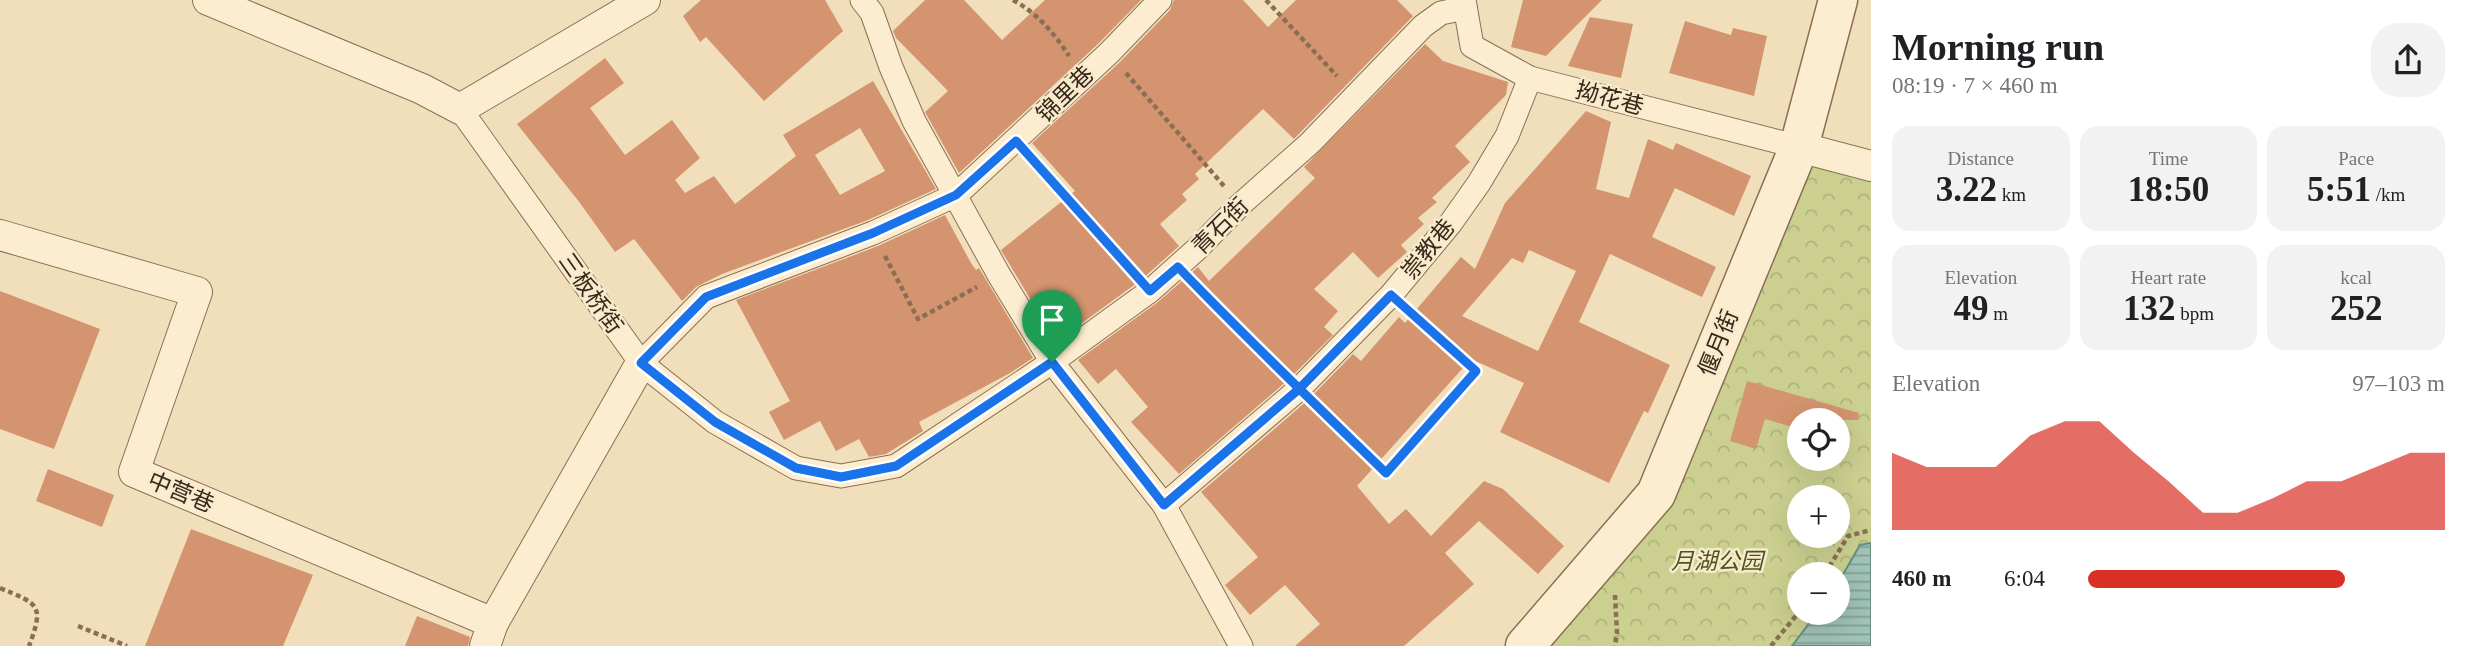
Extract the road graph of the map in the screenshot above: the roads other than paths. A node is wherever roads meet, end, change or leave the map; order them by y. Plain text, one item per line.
1 (208, 0) edge
2 (645, 0) edge
3 (862, 0) edge
4 (1160, 0) edge
5 (1838, 0) edge
6 (1464, 4) edge
7 (1530, 78) junction
8 (460, 109) junction
9 (1799, 147) junction
10 (1871, 166) edge
11 (956, 195) junction
12 (0, 234) edge
13 (1052, 362) junction
14 (641, 363) junction
15 (1164, 505) junction
16 (489, 635) edge
17 (1241, 646) edge
18 (1525, 646) edge

1 - 8 street
2 - 8 street
3 - 11 street
4 - 11 street, 锦里巷
5 - 9 street, 偃月街
6 - 7 street, 拗花巷
6 - 13 street, 青石街
7 - 9 street, 拗花巷
7 - 15 street, 崇教巷
8 - 14 street, 三板桥街
9 - 10 street
9 - 18 street, 偃月街
11 - 13 street
11 - 14 street, 锦里巷
12 - 16 street, 中营巷
13 - 14 street, 三板桥街
13 - 15 street
14 - 16 street
15 - 17 street

